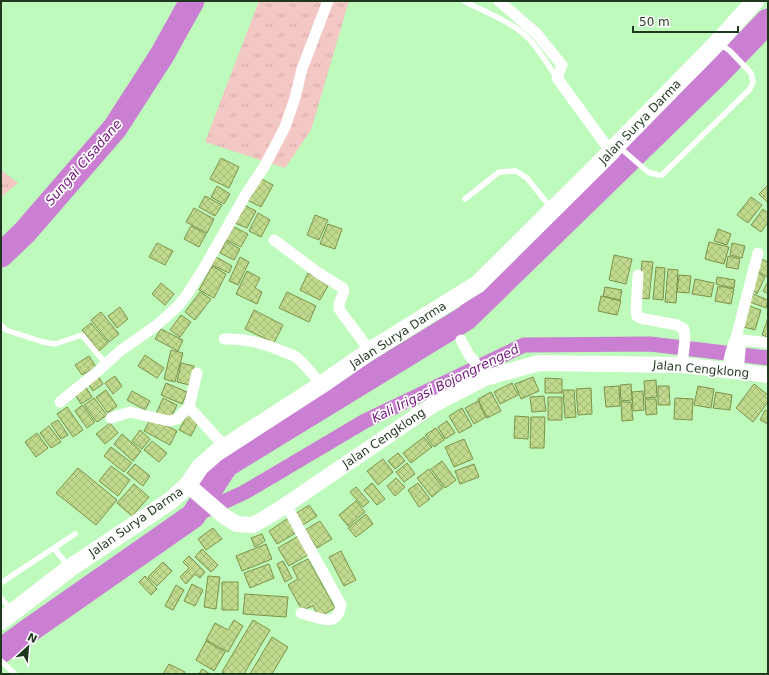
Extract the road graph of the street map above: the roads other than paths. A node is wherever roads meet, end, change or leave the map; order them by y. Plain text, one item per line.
1 (328, 1) edge
2 (464, 1) edge
3 (499, 1) edge
4 (755, 1) edge
5 (724, 47) junction
6 (557, 78) junction
7 (616, 149) junction
8 (465, 199) dead end
9 (552, 210) junction
10 (274, 240) dead end
11 (758, 253) dead end
12 (638, 275) dead end
13 (1, 325) edge
14 (224, 339) dead end
15 (462, 340) dead end
16 (768, 343) edge
17 (736, 345) junction
18 (370, 351) junction
19 (682, 362) junction
20 (106, 364) junction
21 (733, 367) junction
22 (198, 373) dead end
23 (484, 375) junction
24 (768, 375) edge
25 (321, 385) junction
26 (60, 402) dead end
27 (189, 407) junction
28 (111, 418) dead end
29 (225, 447) junction
30 (193, 490) junction
31 (286, 505) junction
32 (75, 534) dead end
33 (54, 548) junction
34 (70, 568) junction
35 (1, 582) edge
36 (1, 598) edge
37 (301, 613) dead end
38 (6, 616) edge
39 (1, 662) edge
40 (15, 674) edge

1 - 20 street
2 - 6 lane
3 - 6 street
4 - 5 main road, Jalan Surya Darma
5 - 7 main road, Jalan Surya Darma
5 - 7 lane
6 - 7 street
7 - 9 main road, Jalan Surya Darma
8 - 9 lane
9 - 18 main road, Jalan Surya Darma
10 - 18 street
11 - 17 street
12 - 19 street
13 - 20 lane
14 - 25 street
15 - 23 street
16 - 17 street
17 - 21 street
18 - 25 main road, Jalan Surya Darma
19 - 21 main road, Jalan Cengklong
19 - 23 main road, Jalan Cengklong
20 - 26 street
21 - 24 main road, Jalan Cengklong
22 - 27 street
23 - 31 main road, Jalan Cengklong
25 - 29 main road, Jalan Surya Darma
27 - 28 street
27 - 29 street
29 - 30 main road, Jalan Surya Darma
30 - 31 main road, Jalan Cengklong
30 - 34 main road, Jalan Surya Darma
31 - 37 street
32 - 33 lane
33 - 34 lane
33 - 35 lane
34 - 38 main road, Jalan Surya Darma
36 - 38 lane
39 - 40 lane

